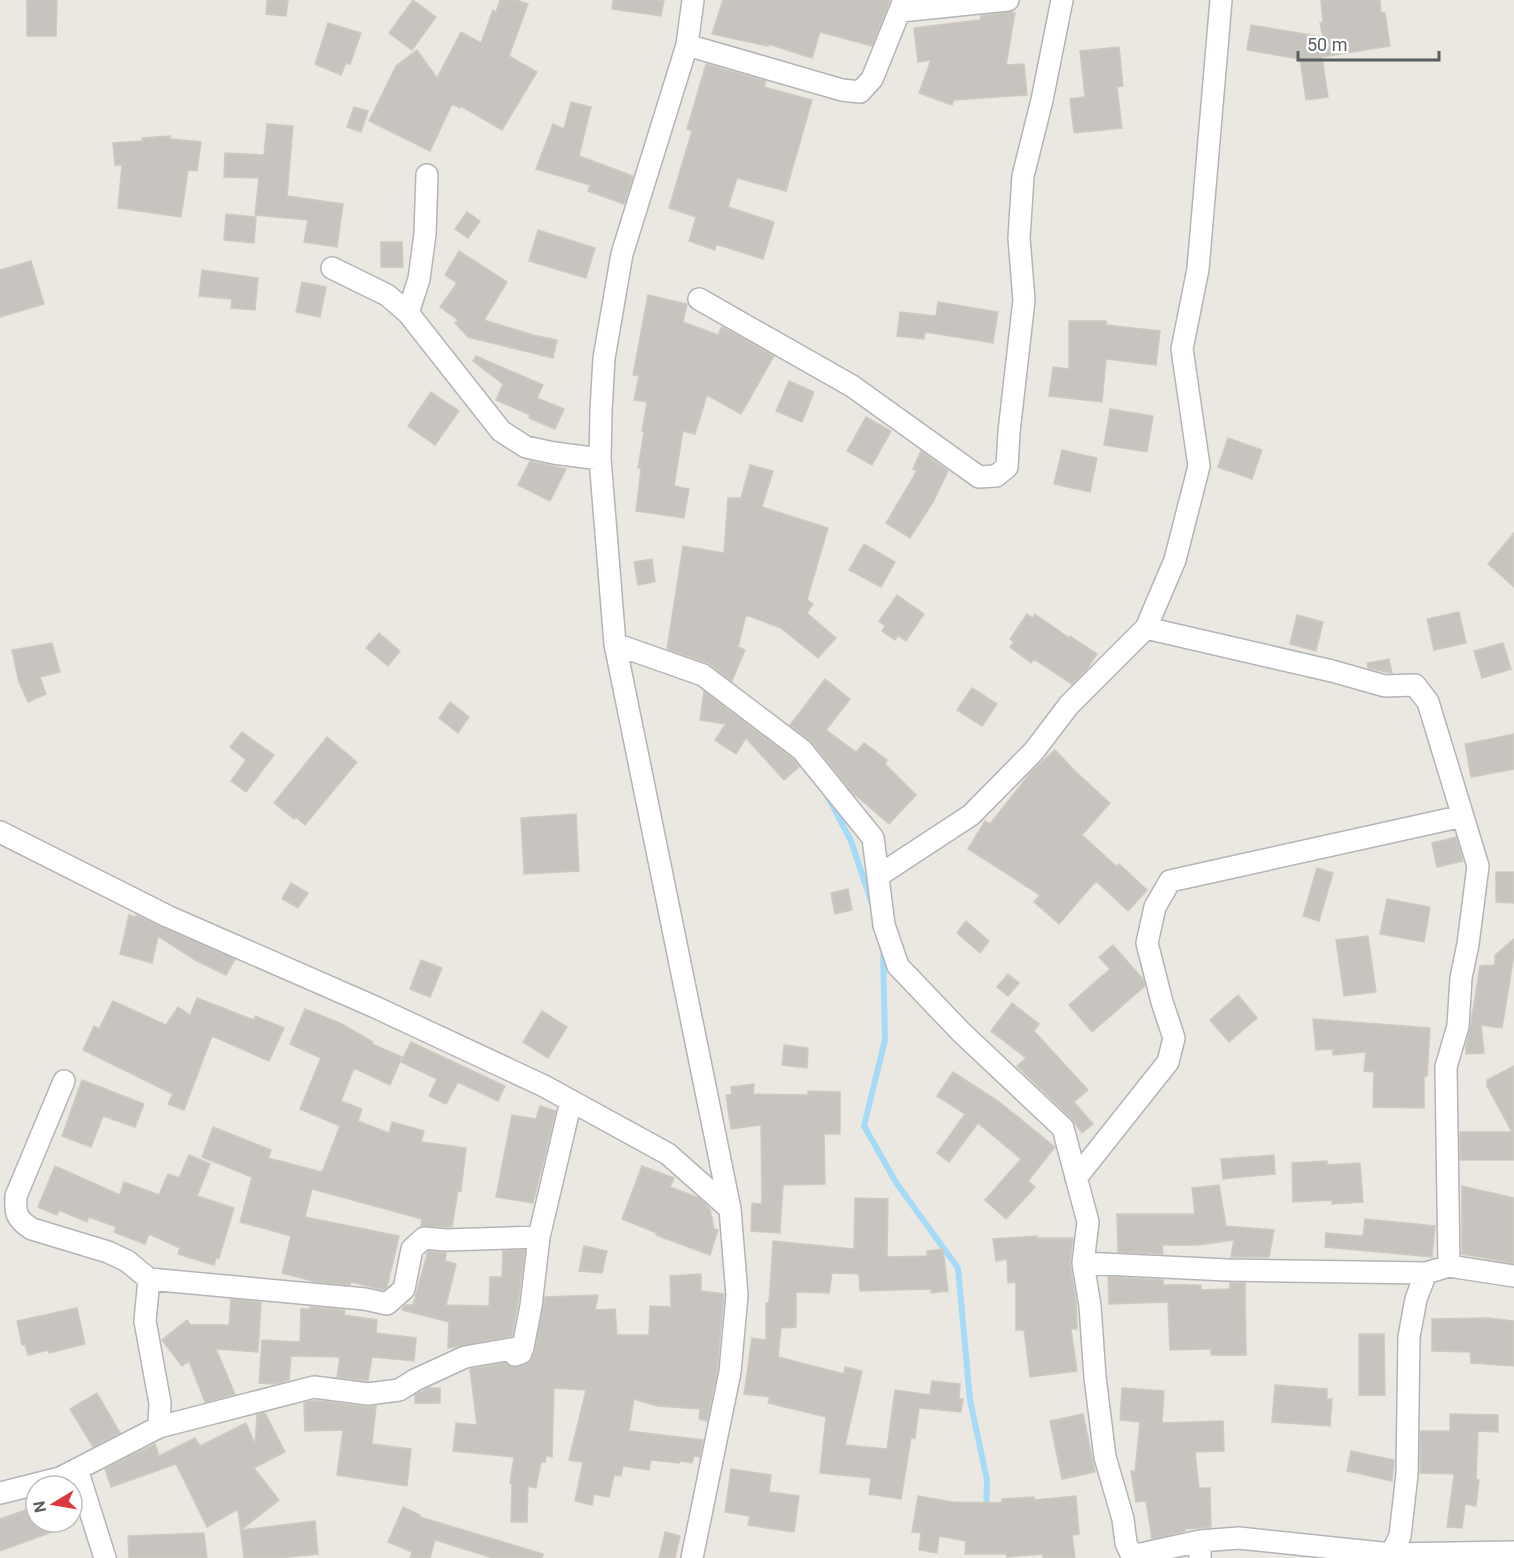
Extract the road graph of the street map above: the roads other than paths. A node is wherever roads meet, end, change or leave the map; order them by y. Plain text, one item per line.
1 (693, 0) edge
2 (1008, 0) edge
3 (1062, 0) edge
4 (1221, 0) edge
5 (903, 6) edge
6 (687, 45) junction
7 (427, 175) dead end
8 (332, 268) dead end
9 (699, 299) dead end
10 (408, 313) junction
11 (600, 459) junction
12 (1146, 628) junction
13 (615, 644) junction
14 (1463, 816) junction
15 (0, 832) edge
16 (878, 876) junction
17 (64, 1081) dead end
18 (571, 1101) junction
19 (1076, 1178) junction
20 (730, 1209) junction
21 (539, 1237) junction
22 (1083, 1263) junction
23 (1449, 1266) junction
24 (1426, 1273) junction
25 (1514, 1276) edge
26 (149, 1280) junction
27 (159, 1427) junction
28 (77, 1469) junction
29 (0, 1492) edge
30 (1200, 1550) edge
31 (1514, 1552) edge
32 (1391, 1554) junction
33 (105, 1558) edge
34 (692, 1558) edge

1 - 6 street
2 - 5 street
3 - 9 street
4 - 12 street
5 - 6 street
6 - 11 street
7 - 10 street
8 - 10 street
10 - 11 street
11 - 13 street
12 - 14 street
12 - 16 street
13 - 16 street
13 - 20 street
14 - 19 street
14 - 23 street
15 - 18 street
16 - 19 street
17 - 26 street
18 - 20 street
18 - 21 street
19 - 22 street
20 - 34 street
21 - 26 street
21 - 27 street
22 - 24 street
22 - 30 street
23 - 24 street
23 - 25 street
24 - 32 street
26 - 27 street
27 - 28 street
28 - 29 street
28 - 33 street
30 - 32 street
31 - 32 street

